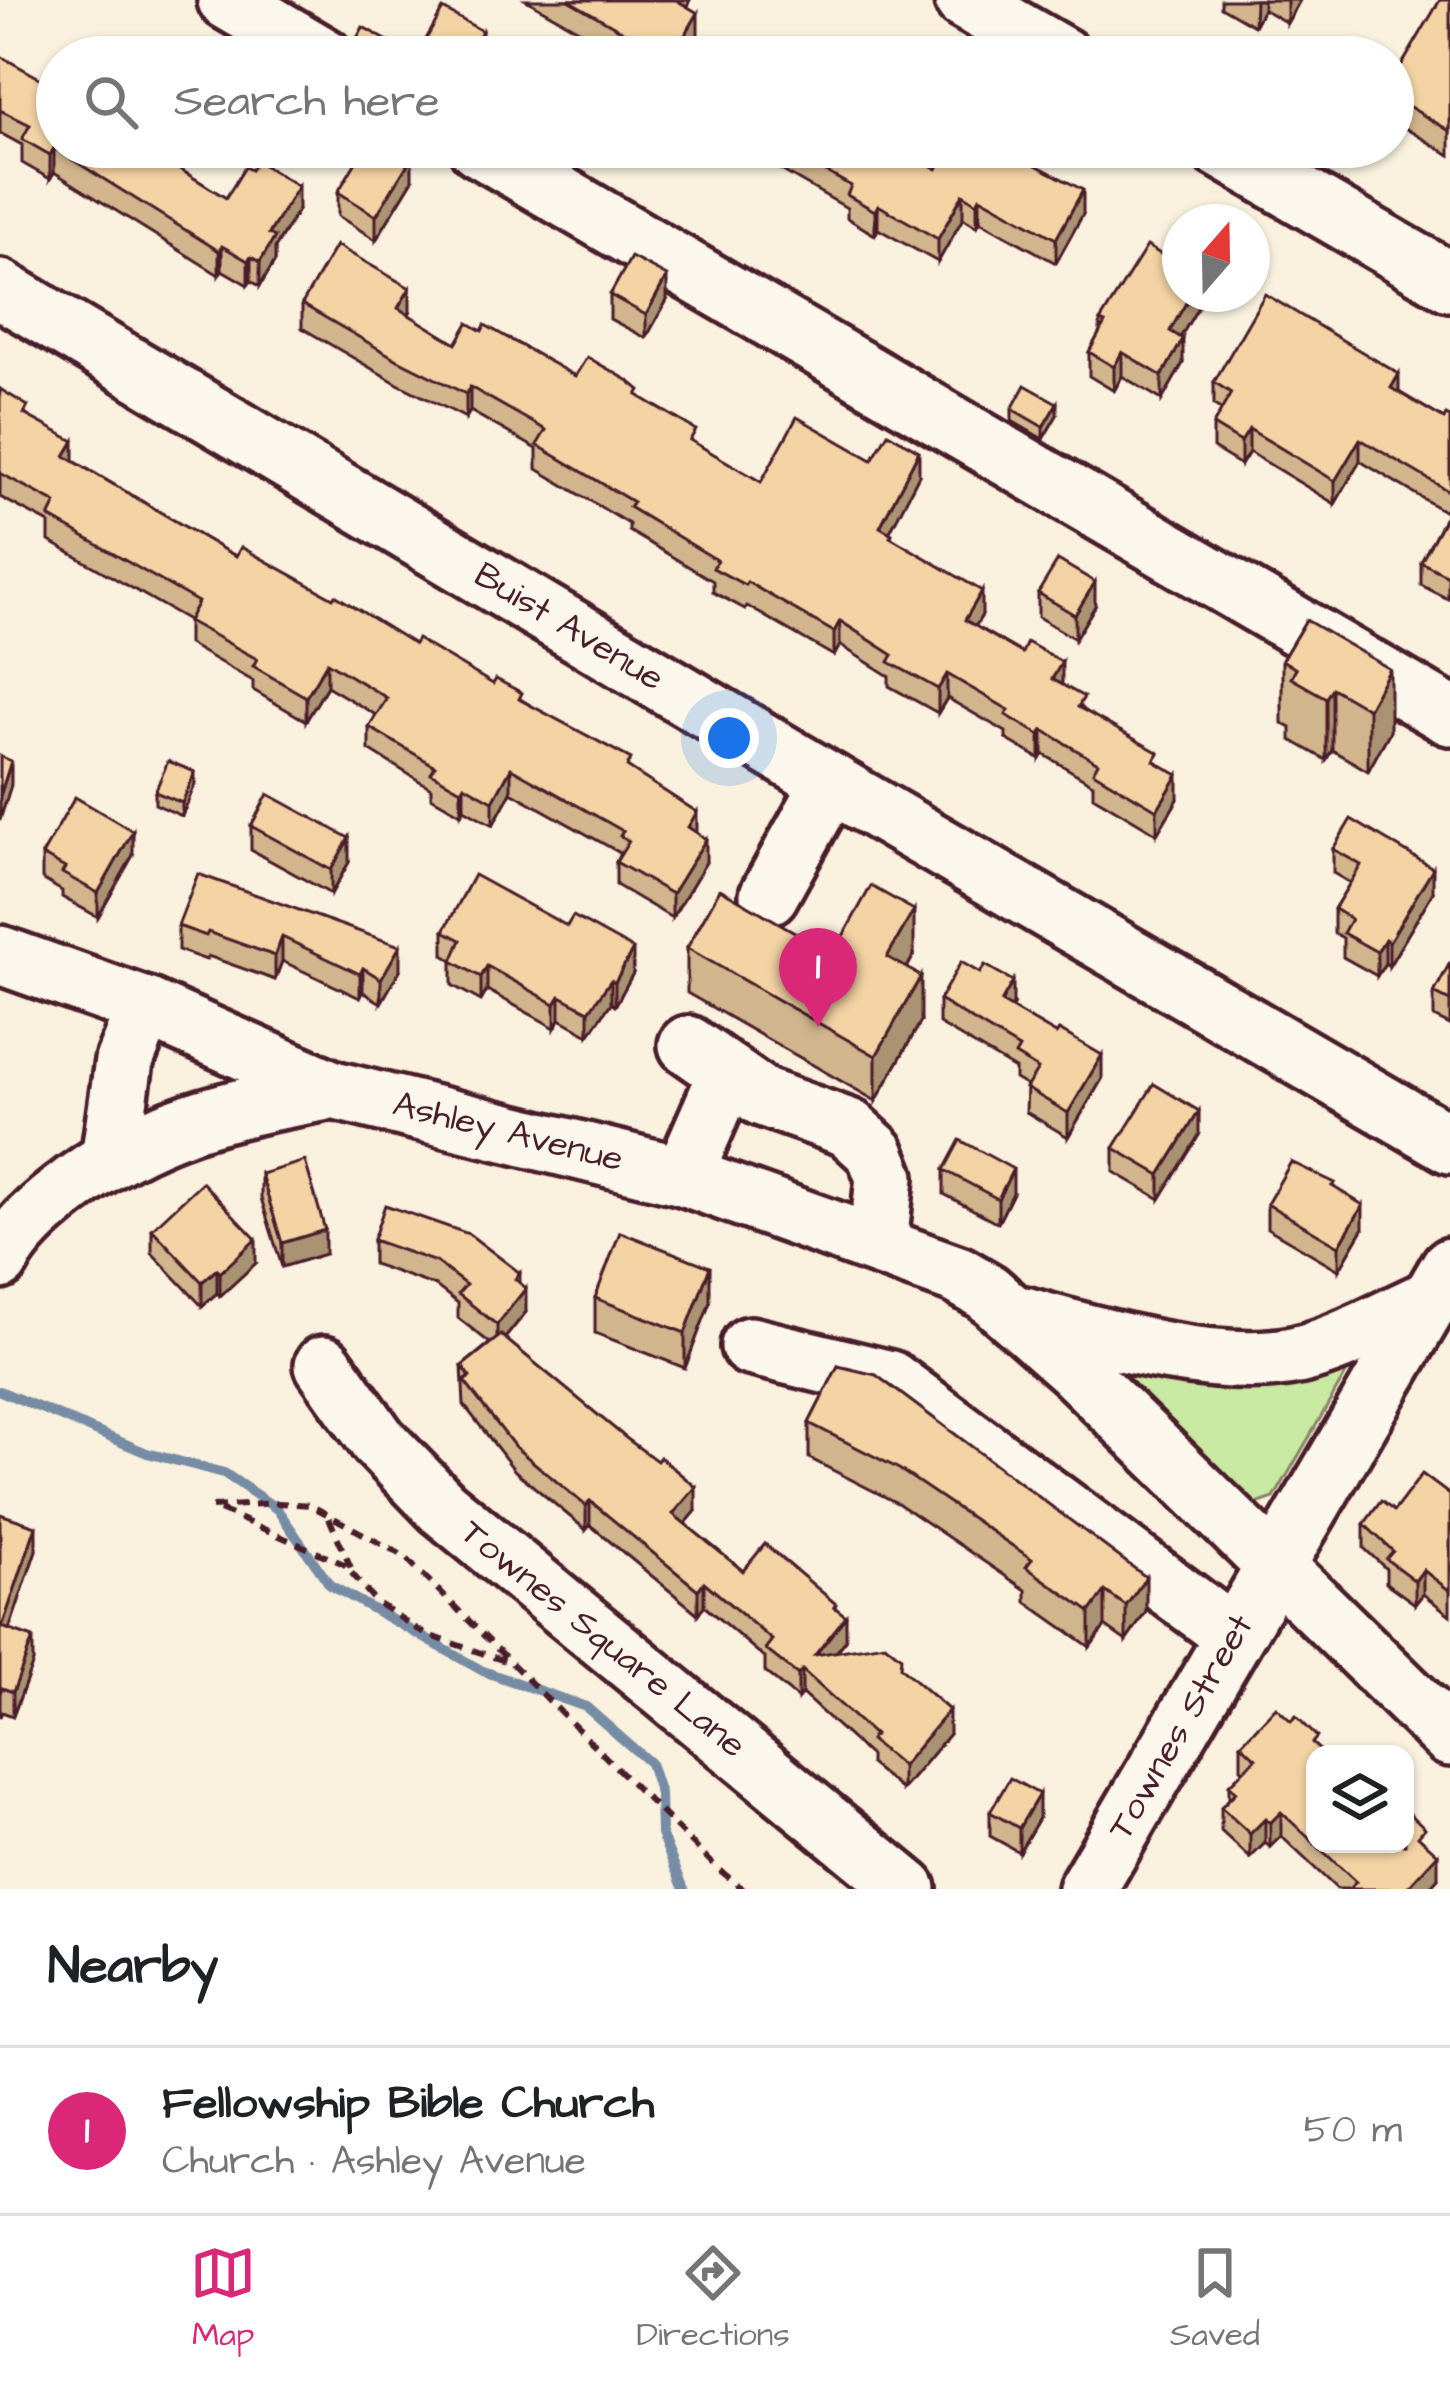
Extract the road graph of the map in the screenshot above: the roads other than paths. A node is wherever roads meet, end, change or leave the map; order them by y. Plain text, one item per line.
1 (227, 0) edge
2 (964, 0) edge
3 (288, 36) edge
4 (1027, 36) edge
5 (514, 168) edge
6 (1254, 168) edge
7 (1450, 282) edge
8 (0, 289) edge
9 (1450, 716) edge
10 (831, 782) junction
11 (769, 895) dead end
12 (0, 955) edge
13 (146, 1007) junction
14 (333, 1090) junction
15 (1450, 1144) edge
16 (110, 1159) junction
17 (683, 1176) junction
18 (878, 1246) junction
19 (0, 1260) edge
20 (1440, 1283) edge
21 (1013, 1312) junction
22 (750, 1346) dead end
23 (324, 1365) dead end
24 (1275, 1564) junction
25 (1233, 1635) junction
26 (1450, 1737) edge
27 (907, 1889) edge
28 (1087, 1889) edge

1 - 3 street
2 - 4 street
5 - 9 street
6 - 7 street
8 - 10 street, Buist Avenue
10 - 11 street
10 - 15 street, Buist Avenue
12 - 13 street, Ashley Avenue
13 - 14 street, Ashley Avenue
13 - 16 street
14 - 16 street
14 - 17 street, Ashley Avenue
16 - 19 street
17 - 18 street, Ashley Avenue
17 - 18 street
18 - 21 street, Ashley Avenue
20 - 21 street, Ashley Avenue
20 - 24 street, Townes Street
21 - 24 street, Ashley Avenue
22 - 25 street
23 - 27 street, Townes Square Lane
24 - 25 street, Townes Street
24 - 26 street, Ashley Avenue
25 - 28 street, Townes Street

